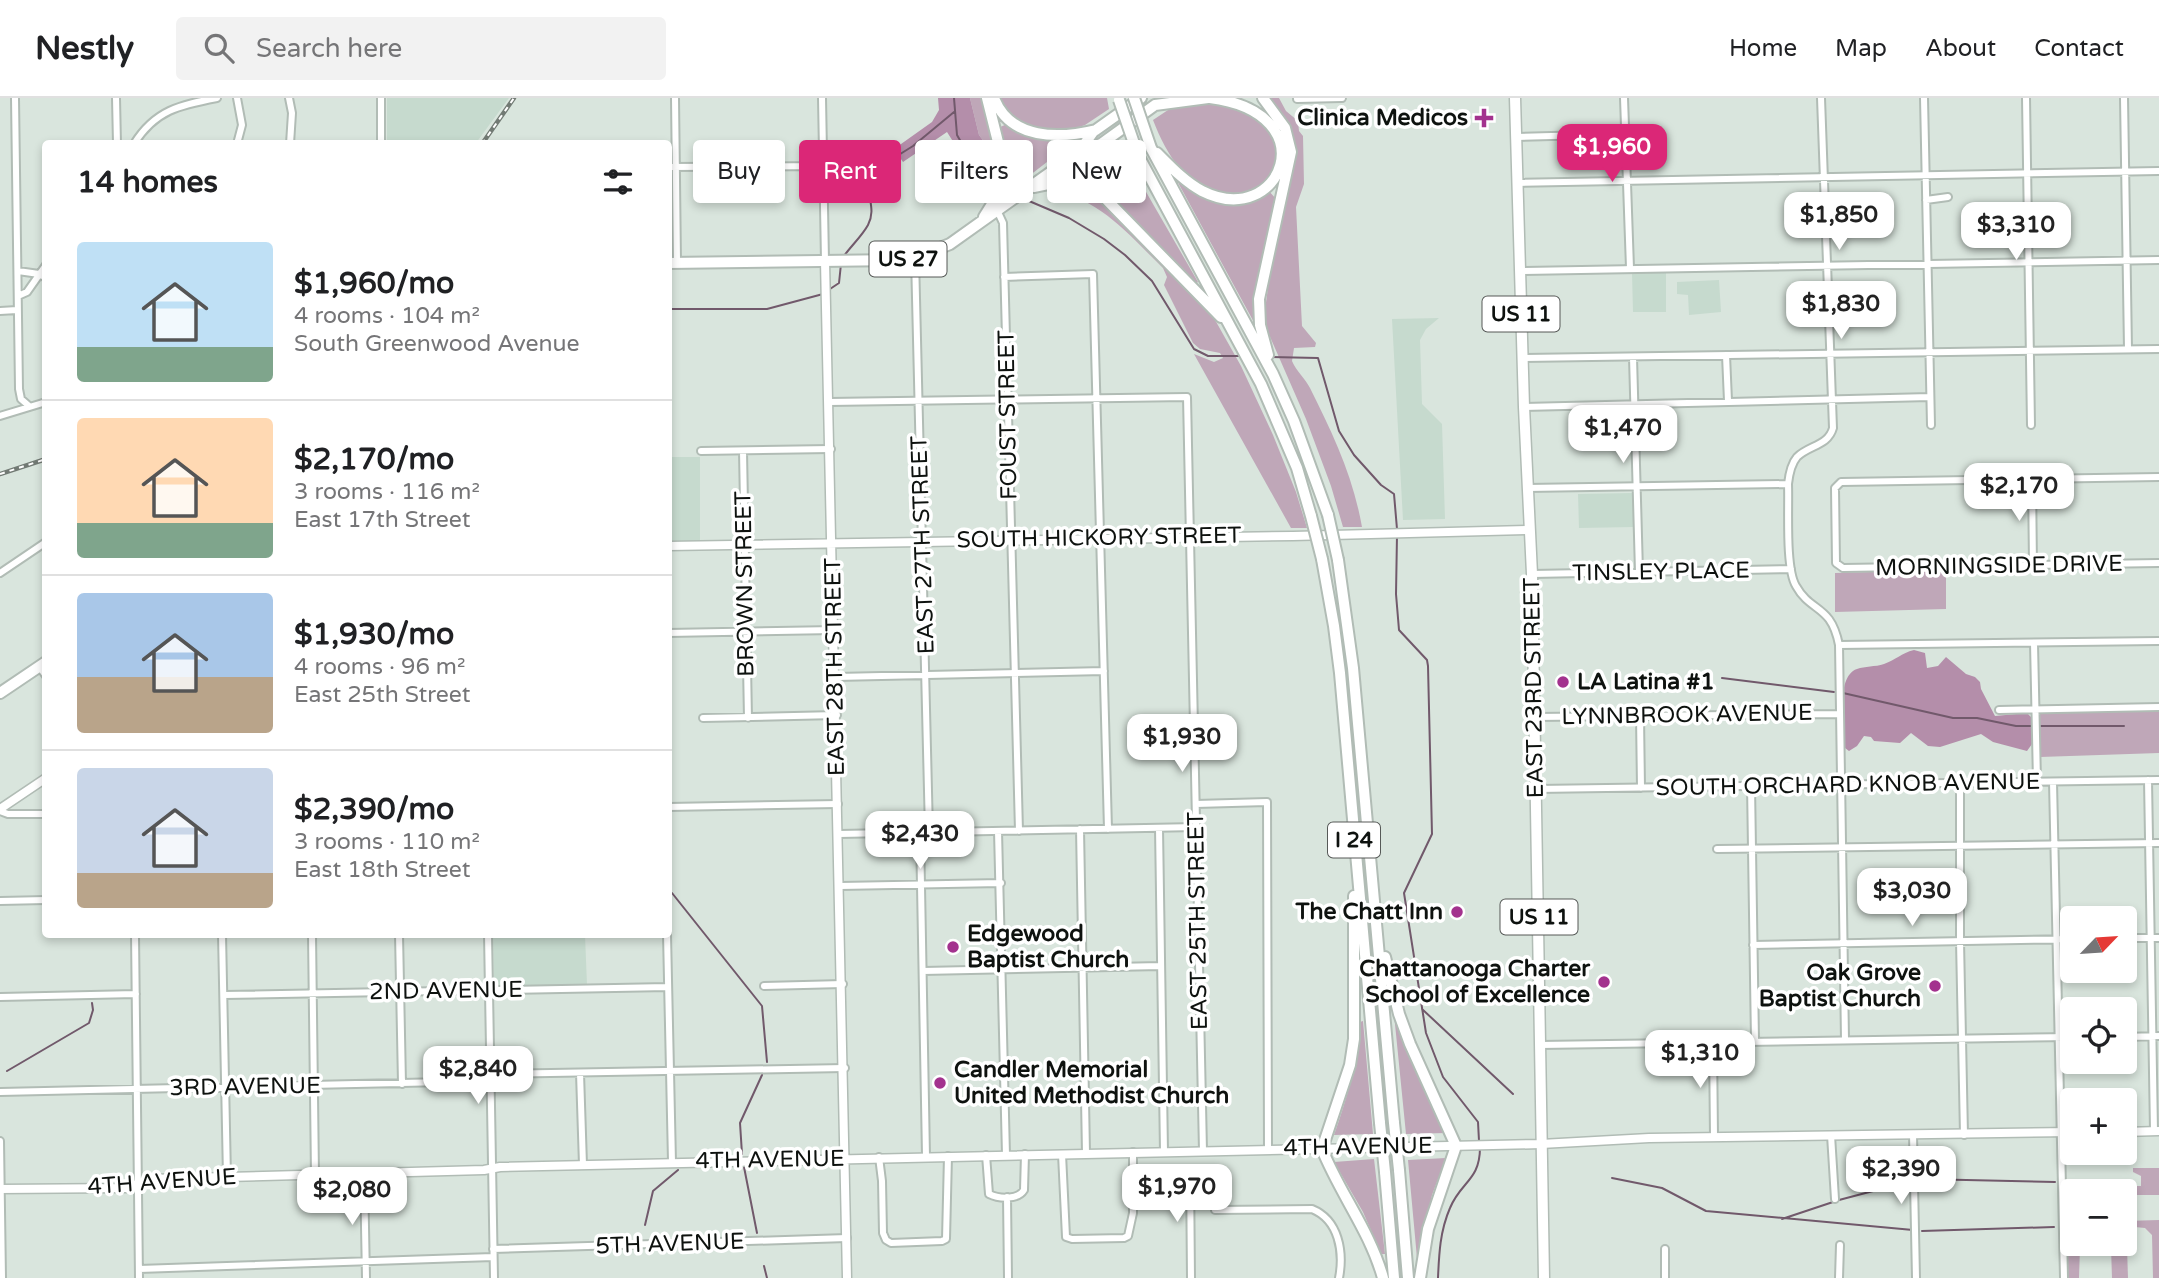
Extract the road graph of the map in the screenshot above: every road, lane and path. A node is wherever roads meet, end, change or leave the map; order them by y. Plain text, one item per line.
1 (15, 98) edge
2 (116, 98) edge
3 (217, 98) edge
4 (237, 98) edge
5 (289, 98) edge
6 (381, 98) edge
7 (675, 98) edge
8 (822, 98) edge
9 (987, 98) edge
10 (994, 98) edge
11 (1134, 98) edge
12 (1141, 98) edge
13 (1209, 98) edge
14 (1263, 98) edge
15 (1342, 98) edge
16 (1514, 98) edge
17 (1624, 98) edge
18 (1821, 98) edge
19 (1924, 98) edge
20 (2026, 98) edge
21 (2124, 98) edge
22 (1119, 99) edge
23 (1297, 99) edge
24 (1160, 101) edge
25 (1096, 130) junction
26 (1625, 134) junction
27 (1516, 137) junction
28 (117, 140) edge
29 (137, 140) edge
30 (238, 140) edge
31 (290, 140) edge
32 (381, 140) edge
33 (823, 140) edge
34 (1088, 140) edge
35 (1106, 140) edge
36 (1151, 148) junction
37 (799, 166) edge
38 (672, 167) edge
39 (677, 167) junction
40 (2159, 171) edge
41 (2126, 172) junction
42 (2028, 174) junction
43 (1824, 176) junction
44 (1926, 177) junction
45 (1626, 181) junction
46 (1517, 183) junction
47 (1033, 189) edge
48 (1948, 197) dead end
49 (1926, 200) junction
50 (824, 203) edge
51 (1007, 203) edge
52 (997, 210) junction
53 (980, 222) junction
54 (915, 257) junction
55 (2159, 260) edge
56 (825, 261) junction
57 (2127, 261) junction
58 (2030, 262) junction
59 (673, 263) edge
60 (1927, 264) junction
61 (1827, 266) junction
62 (1630, 268) junction
63 (18, 271) junction
64 (1519, 271) junction
65 (42, 276) edge
66 (1004, 278) junction
67 (18, 296) junction
68 (18, 310) junction
69 (0, 311) edge
70 (1233, 331) junction
71 (2128, 349) junction
72 (2159, 349) edge
73 (2031, 351) junction
74 (1930, 353) junction
75 (1726, 355) junction
76 (1830, 355) junction
77 (1633, 357) junction
78 (1523, 358) junction
79 (1273, 374) junction
80 (1930, 397) junction
81 (1097, 400) junction
82 (1832, 400) junction
83 (919, 401) junction
84 (1009, 401) junction
85 (1728, 401) junction
86 (829, 402) junction
87 (42, 403) edge
88 (1635, 403) junction
89 (29, 406) junction
90 (1524, 407) junction
91 (0, 416) edge
92 (1931, 425) dead end
93 (2031, 425) dead end
94 (831, 449) junction
95 (701, 451) dead end
96 (743, 451) junction
97 (2159, 477) edge
98 (2032, 480) junction
99 (1788, 484) junction
100 (1637, 486) junction
101 (1527, 488) junction
102 (1529, 530) junction
103 (1190, 537) junction
104 (1100, 538) junction
105 (922, 540) junction
106 (1011, 540) junction
107 (832, 542) junction
108 (42, 545) edge
109 (744, 545) junction
110 (672, 546) edge
111 (2159, 563) edge
112 (2033, 565) junction
113 (1791, 569) junction
114 (1639, 572) junction
115 (0, 573) edge
116 (1532, 574) junction
117 (835, 630) junction
118 (747, 632) junction
119 (672, 633) edge
120 (2159, 641) edge
121 (2034, 643) junction
122 (1839, 645) junction
123 (42, 669) edge
124 (1104, 671) junction
125 (1015, 673) junction
126 (927, 675) junction
127 (836, 677) junction
128 (0, 692) edge
129 (2159, 707) edge
130 (2036, 709) junction
131 (1998, 710) dead end
132 (1839, 714) junction
133 (837, 715) junction
134 (1640, 716) junction
135 (1535, 717) junction
136 (703, 718) dead end
137 (748, 718) junction
138 (2148, 780) junction
139 (2159, 780) edge
140 (42, 781) edge
141 (2037, 782) junction
142 (2053, 782) junction
143 (1960, 783) junction
144 (1841, 784) junction
145 (1751, 785) junction
146 (1641, 788) junction
147 (1537, 789) junction
148 (838, 804) junction
149 (1196, 804) junction
150 (672, 807) edge
151 (0, 810) edge
152 (42, 814) edge
153 (1197, 827) junction
154 (1159, 828) junction
155 (1080, 829) junction
156 (1108, 829) junction
157 (999, 831) junction
158 (1019, 831) junction
159 (920, 832) junction
160 (929, 832) junction
161 (839, 834) junction
162 (2149, 843) junction
163 (2159, 843) edge
164 (2054, 844) junction
165 (1960, 846) junction
166 (1751, 848) junction
167 (1841, 848) junction
168 (1717, 849) dead end
169 (1355, 855) junction
170 (1000, 883) junction
171 (920, 884) junction
172 (840, 886) junction
173 (42, 900) edge
174 (0, 901) edge
175 (1377, 923) junction
176 (135, 938) edge
177 (222, 938) edge
178 (312, 938) edge
179 (399, 938) edge
180 (488, 938) edge
181 (667, 938) edge
182 (2151, 938) junction
183 (2159, 938) edge
184 (2055, 939) junction
185 (2060, 939) edge
186 (2137, 939) edge
187 (1960, 941) junction
188 (1842, 943) junction
189 (1753, 945) junction
190 (1161, 966) junction
191 (1082, 968) junction
192 (1002, 970) junction
193 (922, 971) junction
194 (843, 984) junction
195 (764, 986) dead end
196 (668, 987) junction
197 (489, 990) junction
198 (401, 991) junction
199 (313, 992) junction
200 (136, 994) junction
201 (224, 995) junction
202 (0, 997) edge
203 (2156, 1036) edge
204 (2137, 1037) edge
205 (1963, 1038) junction
206 (2058, 1038) junction
207 (1844, 1040) junction
208 (1755, 1041) junction
209 (1713, 1043) junction
210 (1540, 1045) junction
211 (845, 1069) junction
212 (669, 1071) junction
213 (580, 1073) junction
214 (491, 1077) junction
215 (402, 1084) junction
216 (314, 1086) junction
217 (225, 1088) junction
218 (137, 1090) junction
219 (0, 1092) edge
220 (2060, 1101) edge
221 (2156, 1131) edge
222 (2137, 1132) edge
223 (2060, 1133) edge
224 (1913, 1134) junction
225 (1831, 1135) junction
226 (1964, 1135) junction
227 (1714, 1137) junction
228 (0, 1141) edge
229 (1541, 1144) junction
230 (1456, 1146) junction
231 (1268, 1149) junction
232 (1322, 1149) junction
233 (1203, 1151) junction
234 (1132, 1152) junction
235 (1164, 1152) junction
236 (1086, 1153) junction
237 (1024, 1154) junction
238 (1062, 1154) junction
239 (986, 1155) junction
240 (1006, 1155) junction
241 (926, 1156) junction
242 (948, 1156) junction
243 (879, 1157) junction
244 (846, 1158) junction
245 (672, 1162) junction
246 (583, 1165) junction
247 (2062, 1165) edge
248 (493, 1169) junction
249 (1190, 1169) dead end
250 (316, 1175) junction
251 (364, 1175) junction
252 (226, 1177) junction
253 (138, 1182) junction
254 (0, 1189) edge
255 (1007, 1197) junction
256 (1835, 1199) dead end
257 (1215, 1210) dead end
258 (847, 1238) junction
259 (1840, 1245) dead end
260 (493, 1249) junction
261 (1665, 1250) dead end
262 (493, 1257) junction
263 (366, 1262) junction
264 (139, 1269) junction
265 (2, 1278) edge
266 (139, 1278) edge
267 (366, 1278) edge
268 (494, 1278) edge
269 (847, 1278) edge
270 (1008, 1278) edge
271 (1191, 1278) edge
272 (1339, 1278) edge
273 (1383, 1278) edge
274 (1394, 1278) edge
275 (1408, 1278) edge
276 (1420, 1278) edge
277 (1544, 1278) edge
278 (1665, 1278) edge
279 (1839, 1278) edge
280 (1916, 1278) edge
281 (2064, 1278) edge

1 - 63 street
2 - 28 street
3 - 29 street
4 - 30 street
5 - 31 street
6 - 32 street
7 - 39 street
8 - 33 street, EAST 28TH STREET
9 - 53 highway, US 27
10 - 25 highway
11 - 36 highway, I 24, bridge
12 - 25 highway
13 - 24 highway, US 27
13 - 36 highway, US 27
14 - 79 highway
15 - 23 street
16 - 27 main road, EAST 23RD STREET / US 11
17 - 26 street
18 - 43 street
19 - 44 street
20 - 42 street
21 - 41 street
22 - 70 highway, I 24, bridge
24 - 35 highway, US 27
25 - 34 highway
26 - 27 street
26 - 45 street
27 - 46 main road, EAST 23RD STREET / US 11
36 - 79 highway, I 24
37 - 39 street
38 - 39 street
39 - 59 street
40 - 41 street
41 - 42 street
41 - 57 street
42 - 44 street
42 - 58 street
43 - 44 street
43 - 45 street
43 - 61 street
44 - 49 street
45 - 46 street
45 - 62 street
46 - 64 main road, EAST 23RD STREET / US 11
47 - 70 highway
48 - 49 street
49 - 60 street
50 - 56 street, EAST 28TH STREET
51 - 52 highway, US 27
52 - 53 highway, US 27
52 - 66 street, FOUST STREET
53 - 54 highway, US 27
54 - 56 highway, US 27
54 - 83 street, EAST 27TH STREET
55 - 57 street
56 - 59 highway, US 27
56 - 86 main road, EAST 28TH STREET
57 - 58 street
57 - 71 street
58 - 60 street
58 - 73 street
60 - 61 street
60 - 74 street
61 - 62 street
61 - 76 street
62 - 64 street
63 - 65 street
63 - 67 street
64 - 78 main road, EAST 23RD STREET / US 11
65 - 67 street
66 - 81 street
66 - 84 street, FOUST STREET
67 - 68 street
68 - 69 street
68 - 89 street
70 - 169 highway, I 24, bridge
71 - 72 street
71 - 73 street
73 - 74 street
73 - 93 street
74 - 76 street
74 - 80 street
75 - 76 street
75 - 77 street
75 - 85 street
76 - 82 street
77 - 78 street
77 - 88 street
78 - 90 main road, EAST 23RD STREET / US 11
79 - 175 highway, I 24, bridge
80 - 82 street
80 - 92 street
81 - 84 street
81 - 103 street, EAST 25TH STREET
81 - 104 street
82 - 85 street
82 - 99 street
83 - 84 street
83 - 86 street
83 - 105 street, EAST 27TH STREET
84 - 106 street, FOUST STREET
85 - 88 street
86 - 94 main road, EAST 28TH STREET
87 - 89 street
88 - 90 street
88 - 100 street
89 - 91 street
90 - 101 main road, EAST 23RD STREET / US 11
94 - 96 street
94 - 107 main road, EAST 28TH STREET
95 - 96 street
96 - 109 street, BROWN STREET
97 - 98 street
98 - 112 street
98 - 112 street, MORNINGSIDE DRIVE
99 - 100 street
99 - 113 street
100 - 101 street
100 - 114 street
101 - 102 main road, EAST 23RD STREET / US 11
102 - 103 main road, SOUTH HICKORY STREET
102 - 116 main road, EAST 23RD STREET / US 11
103 - 104 main road, SOUTH HICKORY STREET
103 - 149 street, EAST 25TH STREET
104 - 106 main road, SOUTH HICKORY STREET
104 - 124 street
105 - 106 main road, SOUTH HICKORY STREET
105 - 107 main road, SOUTH HICKORY STREET
105 - 126 street, EAST 27TH STREET
106 - 125 street, FOUST STREET
107 - 109 main road, SOUTH HICKORY STREET
107 - 117 main road, EAST 28TH STREET
108 - 115 street
109 - 110 main road, SOUTH HICKORY STREET
109 - 118 street, BROWN STREET
111 - 112 street, MORNINGSIDE DRIVE
113 - 114 street, TINSLEY PLACE
113 - 122 street
114 - 116 street, TINSLEY PLACE
116 - 135 main road, EAST 23RD STREET / US 11
117 - 118 street
117 - 127 main road, EAST 28TH STREET
118 - 119 street
118 - 137 street, BROWN STREET
120 - 121 street
121 - 122 street
121 - 130 street
122 - 132 street
123 - 128 highway
124 - 125 street
124 - 156 street
125 - 126 street
125 - 158 street, FOUST STREET
126 - 127 street
126 - 160 street, EAST 27TH STREET
127 - 133 main road, EAST 28TH STREET
129 - 130 street
130 - 131 street
130 - 141 street
132 - 134 street, LYNNBROOK AVENUE
132 - 144 street
133 - 137 street
133 - 148 main road, EAST 28TH STREET
134 - 135 street, LYNNBROOK AVENUE
134 - 146 street
135 - 147 main road, EAST 23RD STREET / US 11
136 - 137 street
138 - 139 street, SOUTH ORCHARD KNOB AVENUE
138 - 142 street, SOUTH ORCHARD KNOB AVENUE
138 - 162 street
140 - 151 main road
141 - 142 street, SOUTH ORCHARD KNOB AVENUE
141 - 143 street, SOUTH ORCHARD KNOB AVENUE
142 - 164 street
143 - 144 street, SOUTH ORCHARD KNOB AVENUE
143 - 165 street
144 - 145 street, SOUTH ORCHARD KNOB AVENUE
144 - 167 street
145 - 146 street, SOUTH ORCHARD KNOB AVENUE
145 - 166 street
146 - 147 street, SOUTH ORCHARD KNOB AVENUE
147 - 210 main road, EAST 23RD STREET / US 11
148 - 150 street
148 - 161 main road, EAST 28TH STREET
149 - 153 street, EAST 25TH STREET
149 - 231 street
151 - 152 street
153 - 154 street
153 - 233 street, EAST 25TH STREET
154 - 156 street
154 - 190 street
155 - 156 street
155 - 158 street
155 - 191 street
157 - 158 street
157 - 160 street
157 - 170 street
159 - 160 street
159 - 161 street
159 - 171 street
161 - 172 main road, EAST 28TH STREET
162 - 163 street
162 - 164 street
162 - 182 street
164 - 165 street
164 - 184 street
165 - 167 street
165 - 187 street
166 - 167 street
166 - 168 street
166 - 189 street
167 - 188 street
169 - 232 highway
169 - 274 highway, I 24, bridge
170 - 171 street
170 - 192 street
171 - 172 street
171 - 193 street
172 - 194 main road, EAST 28TH STREET
173 - 174 street
175 - 230 highway
175 - 275 highway, I 24, bridge
176 - 200 street
177 - 201 street
178 - 199 street
179 - 198 street
180 - 197 street
181 - 196 street
182 - 183 street
182 - 186 street
182 - 203 street
184 - 185 street
184 - 187 street
184 - 206 street
187 - 188 street
187 - 205 street
188 - 189 street
188 - 207 street
189 - 208 street
190 - 191 street
190 - 235 street
191 - 192 street
191 - 236 street
192 - 193 street
192 - 240 street
193 - 241 street
194 - 195 street
194 - 211 main road, EAST 28TH STREET
196 - 197 street, 2ND AVENUE
196 - 212 street
197 - 198 street, 2ND AVENUE
197 - 214 street
198 - 199 street, 2ND AVENUE
198 - 215 street
199 - 201 street, 2ND AVENUE
199 - 216 street
200 - 202 street
200 - 218 street
201 - 217 street
203 - 204 street
203 - 221 street
205 - 206 street
205 - 207 street
205 - 226 street
206 - 220 street
207 - 208 street
208 - 209 street
209 - 210 street
209 - 227 street
210 - 229 main road, EAST 23RD STREET / US 11
211 - 212 street, 3RD AVENUE
211 - 244 main road, EAST 28TH STREET
212 - 213 street, 3RD AVENUE
212 - 245 street
213 - 214 street, 3RD AVENUE
213 - 246 street
214 - 215 street, 3RD AVENUE
214 - 248 street
215 - 216 street, 3RD AVENUE
216 - 217 street, 3RD AVENUE
216 - 250 street
217 - 218 street, 3RD AVENUE
217 - 252 street
218 - 219 street, 3RD AVENUE
218 - 253 street
221 - 222 main road
223 - 226 main road, 4TH AVENUE
224 - 225 main road, 4TH AVENUE
224 - 226 main road, 4TH AVENUE
224 - 280 street
225 - 227 main road, 4TH AVENUE
225 - 256 street
227 - 229 main road, 4TH AVENUE
228 - 254 street
229 - 230 main road, 4TH AVENUE
229 - 277 main road, EAST 23RD STREET / US 11
230 - 232 main road, 4TH AVENUE
230 - 276 highway
231 - 232 main road, 4TH AVENUE
231 - 233 main road, 4TH AVENUE
232 - 273 highway
233 - 235 main road, 4TH AVENUE
234 - 235 main road, 4TH AVENUE
234 - 236 main road, 4TH AVENUE
234 - 238 street
236 - 238 main road, 4TH AVENUE
237 - 238 main road, 4TH AVENUE
237 - 240 main road, 4TH AVENUE
237 - 255 street
239 - 240 main road, 4TH AVENUE
239 - 242 main road, 4TH AVENUE
239 - 255 street
241 - 242 main road, 4TH AVENUE
241 - 243 main road, 4TH AVENUE
242 - 243 street
243 - 244 main road, 4TH AVENUE
244 - 245 main road, 4TH AVENUE
244 - 258 main road, EAST 28TH STREET
245 - 246 main road, 4TH AVENUE
246 - 248 main road, 4TH AVENUE
247 - 281 street
248 - 251 main road, 4TH AVENUE
248 - 260 street
249 - 271 street
250 - 251 main road, 4TH AVENUE
250 - 252 main road, 4TH AVENUE
251 - 263 street
252 - 253 main road, 4TH AVENUE
253 - 254 main road, 4TH AVENUE
253 - 264 street
254 - 265 street
255 - 270 street
257 - 272 street
258 - 260 street, 5TH AVENUE
258 - 269 main road, EAST 28TH STREET
259 - 279 street
260 - 262 street
261 - 278 street
262 - 263 street
262 - 268 street
263 - 264 street
263 - 267 street
264 - 266 street

